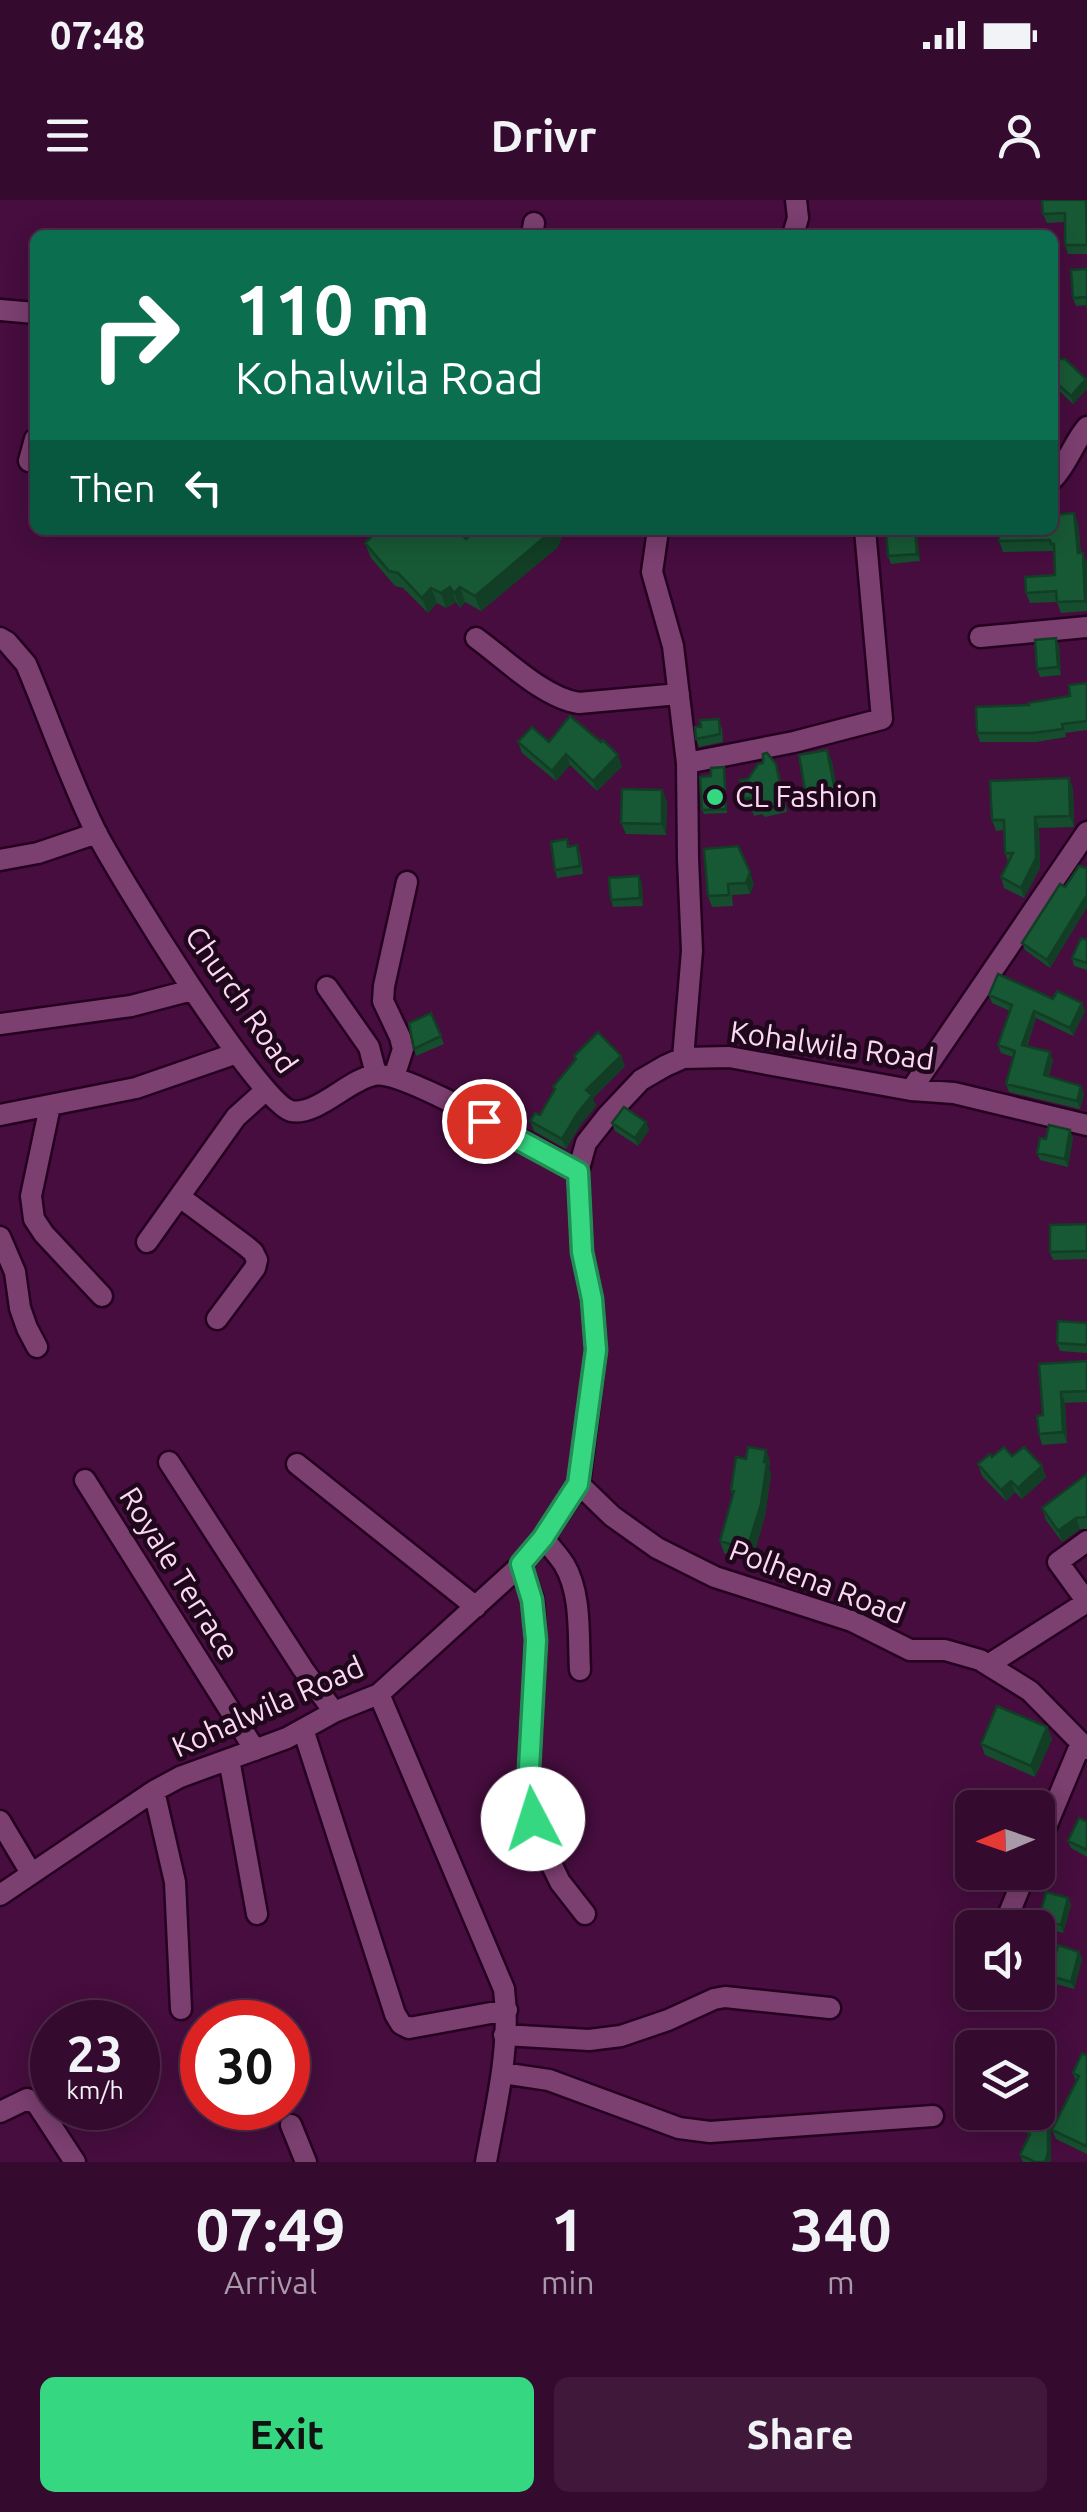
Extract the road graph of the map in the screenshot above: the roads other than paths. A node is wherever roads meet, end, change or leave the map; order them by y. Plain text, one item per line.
1 (796, 200) edge
2 (794, 230) edge
3 (0, 310) edge
4 (30, 313) edge
5 (1087, 426) edge
6 (30, 458) edge
7 (29, 462) dead end
8 (1058, 475) edge
9 (657, 535) edge
10 (866, 535) edge
11 (1087, 627) edge
12 (980, 637) dead end
13 (0, 638) edge
14 (476, 638) dead end
15 (679, 694) junction
16 (687, 762) junction
17 (1087, 832) edge
18 (97, 833) junction
19 (0, 860) edge
20 (408, 882) dead end
21 (327, 987) dead end
22 (192, 990) junction
23 (0, 1024) edge
24 (237, 1052) junction
25 (683, 1058) junction
26 (385, 1076) junction
27 (266, 1090) junction
28 (911, 1090) junction
29 (50, 1106) junction
30 (0, 1115) edge
31 (1087, 1126) edge
32 (578, 1172) junction
33 (180, 1197) junction
34 (0, 1237) edge
35 (147, 1242) dead end
36 (102, 1296) dead end
37 (217, 1319) dead end
38 (38, 1347) dead end
39 (169, 1462) dead end
40 (297, 1464) dead end
41 (84, 1480) dead end
42 (578, 1484) junction
43 (543, 1538) junction
44 (1087, 1541) edge
45 (521, 1564) junction
46 (1087, 1602) edge
47 (476, 1607) junction
48 (988, 1665) junction
49 (580, 1670) dead end
50 (379, 1694) junction
51 (334, 1712) junction
52 (303, 1729) junction
53 (1084, 1746) edge
54 (255, 1750) junction
55 (229, 1759) junction
56 (154, 1791) junction
57 (1055, 1809) edge
58 (0, 1821) edge
59 (31, 1873) junction
60 (0, 1895) edge
61 (257, 1914) dead end
62 (585, 1914) dead end
63 (181, 2000) edge
64 (830, 2008) dead end
65 (507, 2010) junction
66 (504, 2036) junction
67 (502, 2073) junction
68 (0, 2112) edge
69 (933, 2116) dead end
70 (294, 2130) edge
71 (75, 2162) edge
72 (306, 2162) edge
73 (486, 2162) edge

1 - 2 street
3 - 4 street
5 - 8 street
6 - 7 street
9 - 15 street
10 - 16 street
11 - 12 street
13 - 18 street, Church Road
14 - 15 street
15 - 16 street
16 - 25 street
17 - 28 street
18 - 19 street
18 - 22 street, Church Road
20 - 26 street
21 - 26 street
22 - 23 street
22 - 24 street, Church Road
24 - 27 street, Church Road
24 - 29 street
25 - 28 street, Kohalwila Road
25 - 32 street, Kohalwila Road
26 - 27 street, Church Road
26 - 32 street
27 - 33 street
28 - 31 street, Kohalwila Road
29 - 30 street
29 - 36 street
32 - 42 street, Kohalwila Road
33 - 35 street
33 - 37 street
34 - 38 street
39 - 51 street
40 - 47 street
41 - 54 street, Royale Terrace
42 - 43 street, Kohalwila Road
42 - 48 street, Polhena Road
43 - 45 street, Kohalwila Road
43 - 49 street
44 - 46 street
45 - 47 street, Kohalwila Road
45 - 62 street
46 - 48 street
47 - 50 street, Kohalwila Road
48 - 53 street, Polhena Road
50 - 51 street, Kohalwila Road
50 - 65 street
51 - 52 street, Kohalwila Road
52 - 54 street, Kohalwila Road
52 - 65 street
53 - 57 street
54 - 55 street, Kohalwila Road
55 - 56 street, Kohalwila Road
55 - 61 street
56 - 59 street, Kohalwila Road
56 - 63 street
58 - 59 street
59 - 60 street, Kohalwila Road
64 - 66 street
65 - 66 street
66 - 67 street
67 - 69 street
67 - 73 street
68 - 71 street
70 - 72 street

